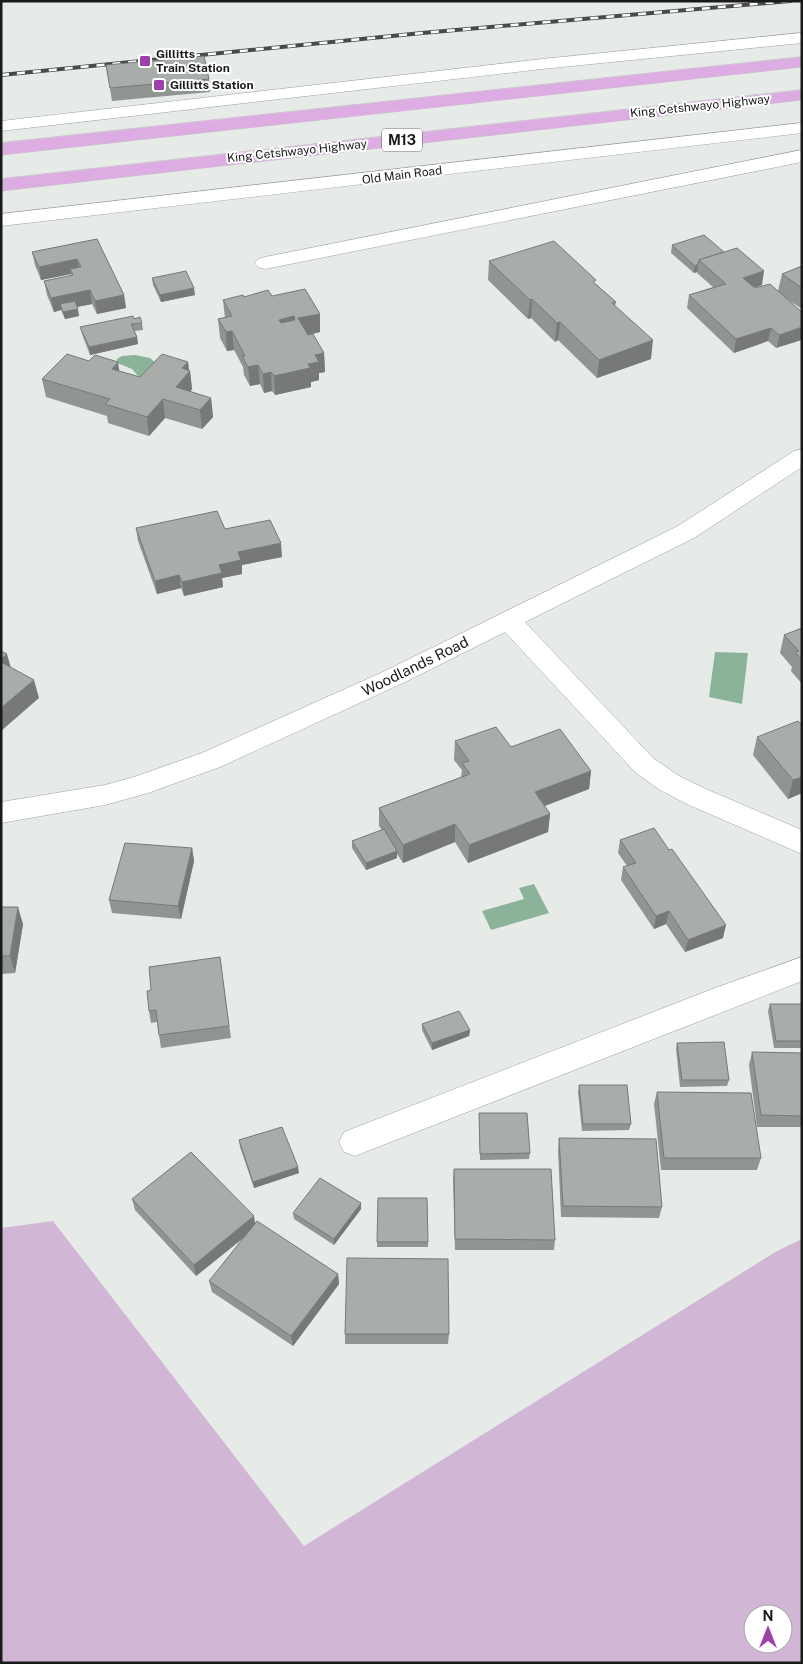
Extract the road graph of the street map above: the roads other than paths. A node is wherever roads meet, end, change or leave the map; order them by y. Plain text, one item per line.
1 (802, 38) edge
2 (802, 62) edge
3 (802, 95) edge
4 (1, 126) edge
5 (802, 128) edge
6 (1, 149) edge
7 (802, 156) edge
8 (1, 184) edge
9 (1, 220) edge
10 (265, 263) dead end
11 (802, 456) edge
12 (508, 620) junction
13 (1, 813) edge
14 (802, 844) edge
15 (802, 969) edge
16 (355, 1142) dead end

1 - 4 street
2 - 6 highway, M13
3 - 8 highway, King Cetshwayo Highway / M13
5 - 9 street, Old Main Road
7 - 10 street
11 - 12 street, Woodlands Road
12 - 13 street, Woodlands Road
12 - 14 street
15 - 16 street

